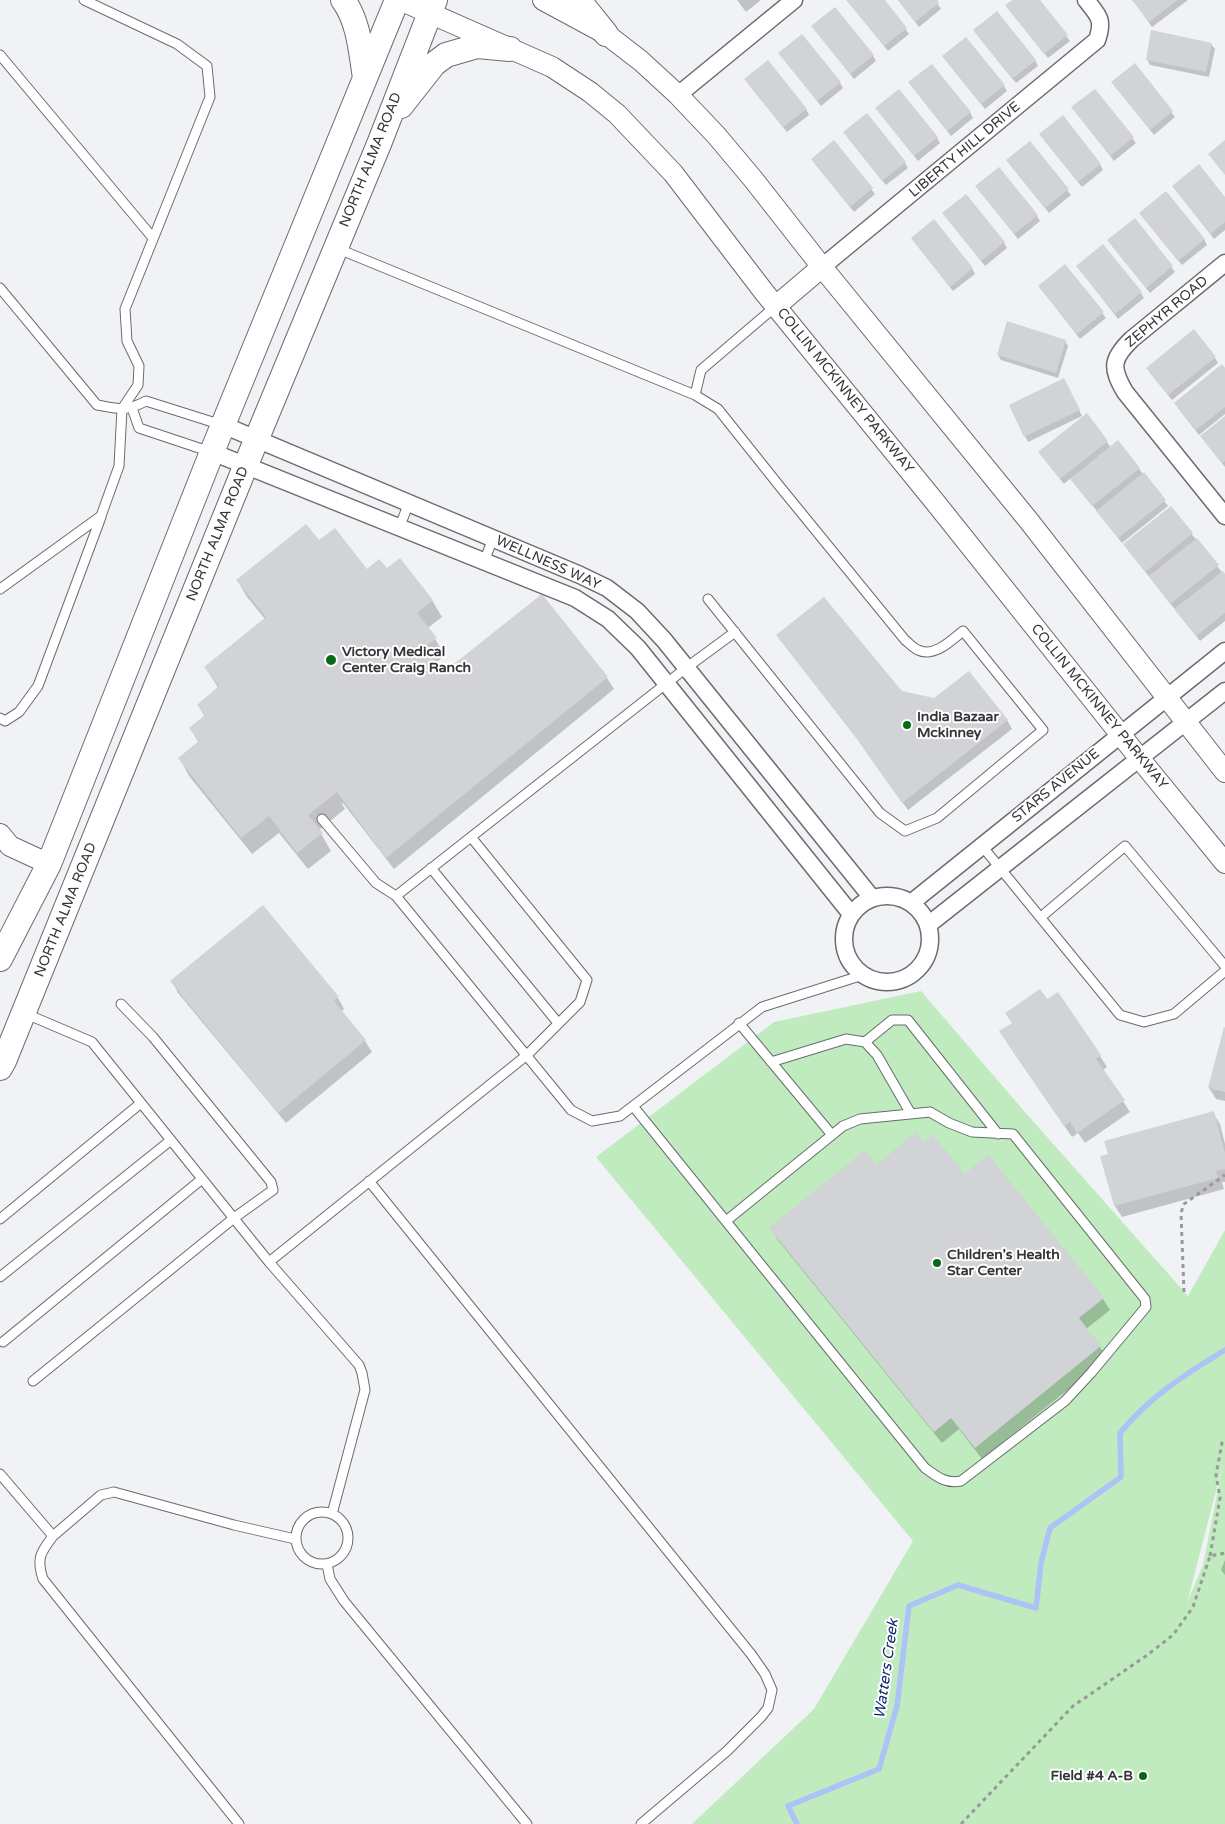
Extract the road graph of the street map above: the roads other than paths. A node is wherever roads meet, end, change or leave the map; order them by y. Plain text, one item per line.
1 (84, 0) edge
2 (343, 0) edge
3 (398, 0) edge
4 (543, 0) edge
5 (575, 0) edge
6 (794, 0) edge
7 (1086, 0) edge
8 (432, 6) edge
9 (606, 34) junction
10 (510, 49) junction
11 (0, 55) edge
12 (365, 78) junction
13 (678, 95) junction
14 (383, 129) junction
15 (153, 238) junction
16 (336, 248) junction
17 (1225, 264) edge
18 (822, 267) junction
19 (0, 288) edge
20 (776, 306) junction
21 (694, 395) junction
22 (132, 408) junction
23 (122, 409) junction
24 (223, 425) junction
25 (257, 439) junction
26 (212, 452) junction
27 (245, 467) junction
28 (409, 503) junction
29 (101, 516) junction
30 (1225, 516) edge
31 (399, 528) junction
32 (493, 538) junction
33 (484, 562) junction
34 (0, 589) edge
35 (708, 599) dead end
36 (735, 632) junction
37 (1225, 651) edge
38 (686, 668) junction
39 (666, 683) junction
40 (1225, 692) edge
41 (1167, 698) junction
42 (0, 718) edge
43 (1186, 723) junction
44 (1120, 735) junction
45 (1140, 759) junction
46 (1225, 772) edge
47 (322, 818) dead end
48 (0, 834) edge
49 (471, 837) junction
50 (982, 846) junction
51 (1225, 863) edge
52 (49, 864) junction
53 (431, 868) junction
54 (1000, 869) junction
55 (396, 896) junction
56 (872, 898) junction
57 (911, 903) junction
58 (851, 914) junction
59 (1041, 917) junction
60 (928, 925) junction
61 (0, 959) edge
62 (1225, 966) edge
63 (1225, 971) edge
64 (863, 975) junction
65 (121, 1004) dead end
66 (24, 1013) junction
67 (558, 1023) junction
68 (739, 1024) junction
69 (865, 1042) junction
70 (527, 1055) junction
71 (771, 1062) junction
72 (0, 1068) edge
73 (141, 1103) junction
74 (633, 1106) junction
75 (911, 1114) junction
76 (998, 1134) junction
77 (832, 1135) junction
78 (171, 1140) junction
79 (202, 1179) junction
80 (369, 1181) junction
81 (234, 1218) junction
82 (0, 1219) edge
83 (726, 1221) junction
84 (270, 1262) junction
85 (0, 1277) edge
86 (3, 1342) dead end
87 (32, 1380) dead end
88 (0, 1474) edge
89 (332, 1514) junction
90 (52, 1536) junction
91 (295, 1539) junction
92 (327, 1564) junction
93 (239, 1824) edge
94 (527, 1824) edge
95 (641, 1824) edge

1 - 15 lane
2 - 12 main road
3 - 8 street, COLLIN MCKINNEY PARKWAY
3 - 12 main road
4 - 9 street
5 - 9 main road
6 - 13 street
7 - 18 street, LIBERTY HILL DRIVE
8 - 10 street, COLLIN MCKINNEY PARKWAY
8 - 14 main road, NORTH ALMA ROAD
9 - 13 street
10 - 14 main road
10 - 20 street, COLLIN MCKINNEY PARKWAY
11 - 15 lane
12 - 24 main road
13 - 18 street
14 - 16 main road, NORTH ALMA ROAD
15 - 23 lane
16 - 21 lane
16 - 25 main road, NORTH ALMA ROAD
17 - 30 street, ZEPHYR ROAD
18 - 20 street
18 - 41 street
19 - 23 lane
20 - 21 lane
20 - 44 street, COLLIN MCKINNEY PARKWAY
21 - 36 lane
22 - 23 lane
22 - 24 lane
22 - 26 lane
23 - 29 lane
24 - 25 street, WELLNESS WAY
24 - 26 main road
25 - 27 main road, NORTH ALMA ROAD
25 - 28 street, WELLNESS WAY
26 - 27 street, WELLNESS WAY
26 - 52 main road
27 - 31 street, WELLNESS WAY
27 - 66 main road, NORTH ALMA ROAD
28 - 31 lane
28 - 32 street, WELLNESS WAY
29 - 34 lane
29 - 42 lane
31 - 33 street, WELLNESS WAY
32 - 33 lane
32 - 38 street, WELLNESS WAY
33 - 39 street, WELLNESS WAY
35 - 36 lane
36 - 38 lane
37 - 41 street, STARS AVENUE
38 - 39 lane
38 - 56 street, WELLNESS WAY
39 - 49 lane
39 - 58 street, WELLNESS WAY
40 - 43 street
41 - 43 street
41 - 44 street, STARS AVENUE
43 - 45 street
43 - 46 street
44 - 45 street, COLLIN MCKINNEY PARKWAY
44 - 50 street, STARS AVENUE
45 - 51 street, COLLIN MCKINNEY PARKWAY
45 - 54 street
47 - 55 lane
48 - 52 street
49 - 53 lane
49 - 67 lane
50 - 54 lane
50 - 57 street, STARS AVENUE
52 - 61 main road
53 - 55 lane
53 - 67 lane
54 - 59 lane
54 - 60 street
55 - 70 lane
56 - 57 street
56 - 58 street
57 - 60 street
58 - 64 street
59 - 62 lane
59 - 63 lane
60 - 64 street
64 - 68 lane
65 - 81 lane
66 - 72 main road, NORTH ALMA ROAD
66 - 73 lane
67 - 70 lane
68 - 71 lane
68 - 74 lane
69 - 71 lane
69 - 75 lane
69 - 76 lane
70 - 74 lane
70 - 80 lane
71 - 77 lane
73 - 78 lane
73 - 82 lane
74 - 83 lane
75 - 76 lane
75 - 77 lane
76 - 83 lane
77 - 83 lane
78 - 79 lane
78 - 85 lane
79 - 81 lane
79 - 86 lane
80 - 84 lane
80 - 95 lane
81 - 84 lane
81 - 87 lane
84 - 89 lane
88 - 90 lane
89 - 91 lane
89 - 92 lane
90 - 91 lane
90 - 93 lane
91 - 92 lane
92 - 94 lane

